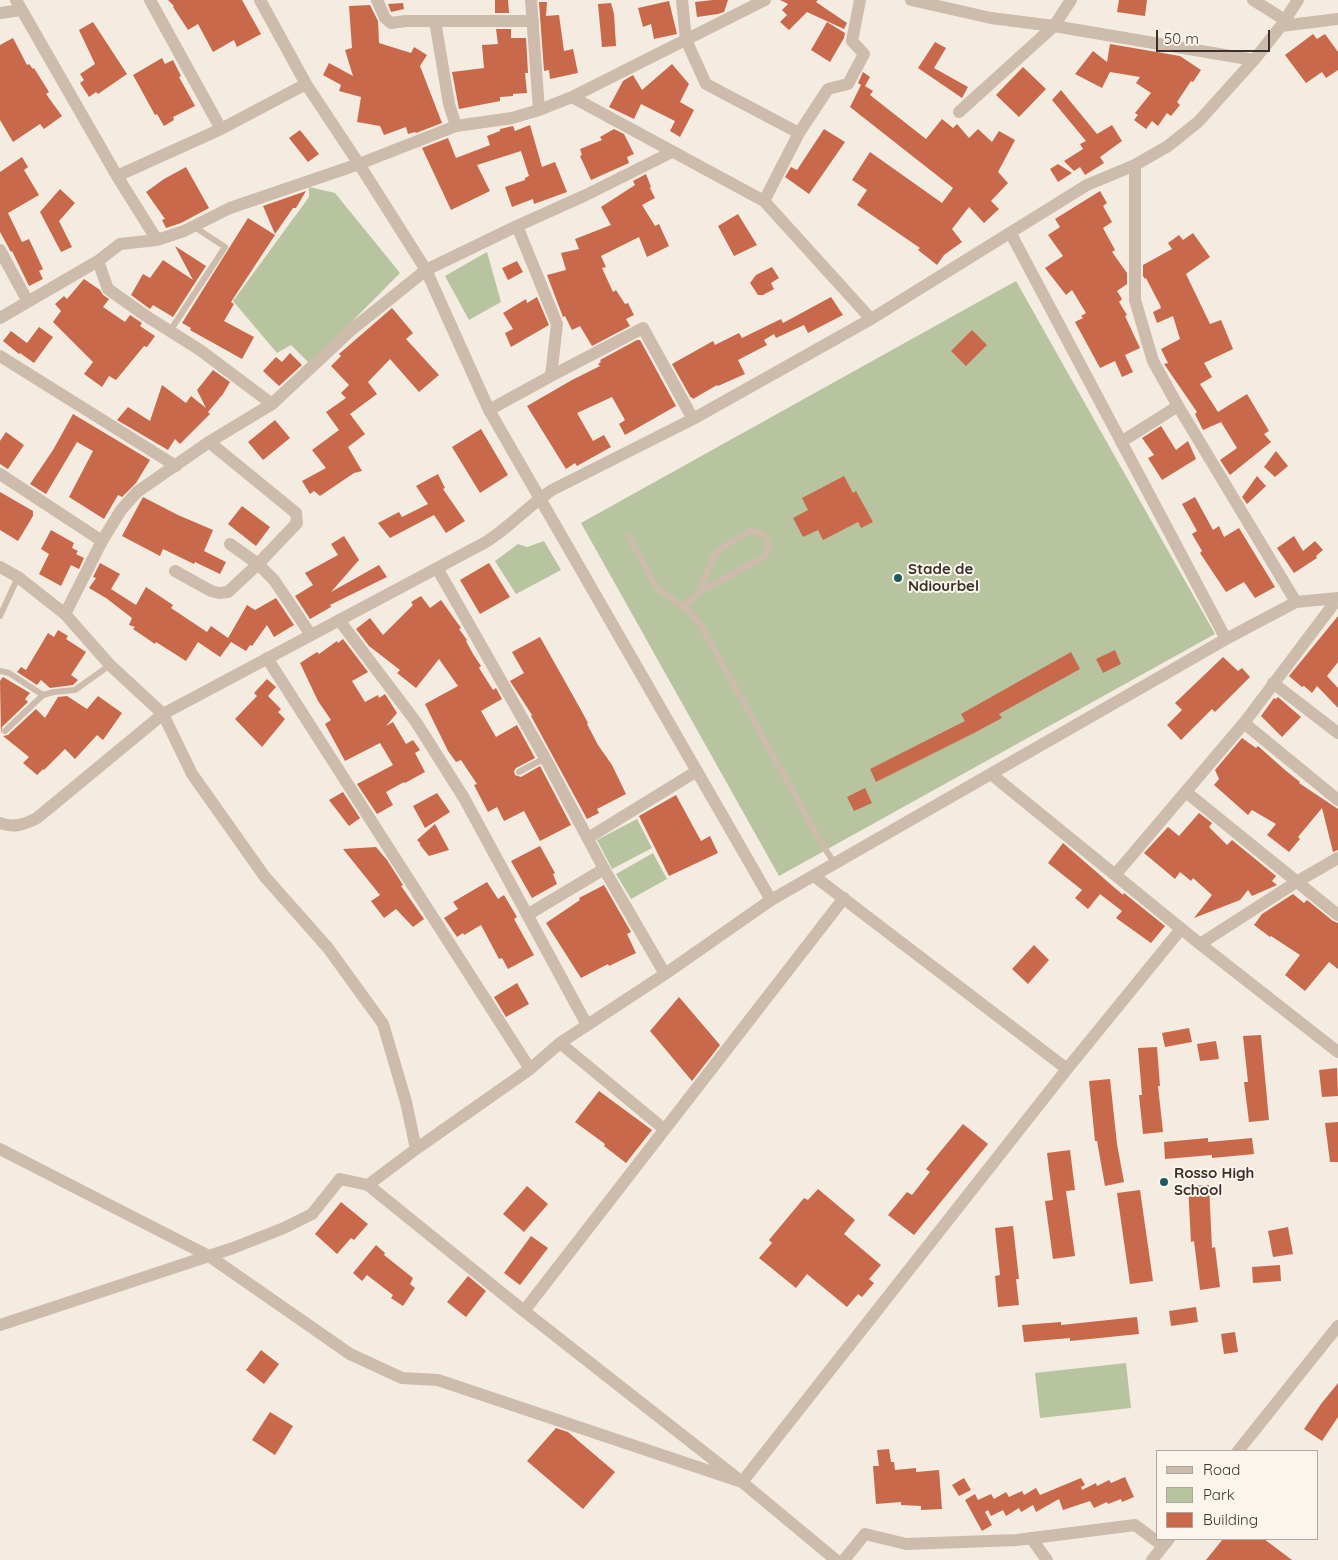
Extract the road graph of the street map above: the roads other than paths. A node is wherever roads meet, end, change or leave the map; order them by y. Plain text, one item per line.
1 (150, 0) edge
2 (260, 0) edge
3 (377, 0) edge
4 (531, 0) edge
5 (682, 0) edge
6 (765, 0) edge
7 (860, 0) edge
8 (911, 0) edge
9 (1071, 0) edge
10 (1253, 0) edge
11 (1298, 0) edge
12 (18, 5) edge
13 (0, 13) edge
14 (1338, 19) edge
15 (435, 21) junction
16 (533, 21) junction
17 (1283, 23) junction
18 (1054, 26) junction
19 (686, 40) junction
20 (1254, 60) junction
21 (306, 84) junction
22 (572, 97) junction
23 (539, 110) junction
24 (960, 112) dead end
25 (456, 126) junction
26 (221, 129) junction
27 (799, 133) junction
28 (672, 152) junction
29 (359, 164) junction
30 (1136, 165) junction
31 (117, 176) junction
32 (764, 201) junction
33 (193, 226) junction
34 (517, 226) junction
35 (1011, 234) junction
36 (157, 240) junction
37 (0, 250) edge
38 (98, 261) junction
39 (426, 270) junction
40 (28, 302) junction
41 (0, 318) edge
42 (871, 319) junction
43 (170, 331) junction
44 (0, 356) edge
45 (551, 376) junction
46 (272, 404) junction
47 (1178, 406) junction
48 (489, 410) junction
49 (693, 419) junction
50 (210, 442) junction
51 (1121, 442) junction
52 (176, 466) junction
53 (0, 474) edge
54 (539, 499) junction
55 (628, 536) dead end
56 (102, 541) junction
57 (230, 544) dead end
58 (258, 564) junction
59 (0, 567) edge
60 (437, 568) junction
61 (174, 571) dead end
62 (18, 577) junction
63 (699, 592) junction
64 (1296, 602) junction
65 (684, 607) junction
66 (65, 614) junction
67 (0, 616) edge
68 (339, 620) junction
69 (311, 635) junction
70 (1226, 639) junction
71 (267, 658) junction
72 (110, 665) junction
73 (0, 671) edge
74 (1273, 683) junction
75 (43, 695) junction
76 (163, 714) junction
77 (1244, 723) junction
78 (6, 731) dead end
79 (1338, 733) edge
80 (545, 758) junction
81 (697, 771) junction
82 (519, 772) dead end
83 (991, 774) junction
84 (1186, 792) junction
85 (1338, 800) edge
86 (0, 823) edge
87 (588, 838) junction
88 (1338, 858) edge
89 (835, 864) junction
90 (604, 869) junction
91 (1115, 875) junction
92 (814, 876) junction
93 (1298, 881) junction
94 (844, 898) junction
95 (771, 900) junction
96 (527, 915) junction
97 (1338, 915) edge
98 (1181, 929) junction
99 (1200, 944) junction
100 (665, 974) junction
101 (587, 1025) junction
102 (560, 1043) junction
103 (1338, 1052) edge
104 (530, 1069) junction
105 (1067, 1069) junction
106 (664, 1129) junction
107 (0, 1149) edge
108 (416, 1149) junction
109 (368, 1185) junction
110 (209, 1256) junction
111 (524, 1311) junction
112 (0, 1325) edge
113 (1338, 1326) edge
114 (1239, 1450) edge
115 (742, 1482) junction
116 (1156, 1537) edge
117 (1031, 1538) junction
118 (1166, 1542) edge
119 (836, 1560) edge
120 (844, 1560) edge
121 (1047, 1560) edge
122 (1152, 1560) edge

1 - 26 street
2 - 21 street
3 - 15 street
4 - 16 street
5 - 19 street
6 - 19 street
7 - 27 street
8 - 18 street
9 - 18 street
10 - 17 street
11 - 17 street
12 - 13 street
12 - 31 street
14 - 17 street
15 - 16 street
15 - 25 street
16 - 23 street
17 - 20 street
18 - 20 street
18 - 24 street
19 - 22 street
19 - 27 street
20 - 30 street
21 - 26 street
21 - 29 street
22 - 23 street
22 - 28 street
23 - 25 street
25 - 29 street
26 - 31 street
27 - 32 street
28 - 32 street
28 - 34 street
29 - 33 street
29 - 39 street
30 - 35 street
30 - 47 street
31 - 36 street
32 - 42 street
33 - 36 street
33 - 43 lane
34 - 39 street
34 - 45 street
35 - 42 street
35 - 51 street
36 - 38 street
37 - 40 street
38 - 40 street
38 - 43 street
39 - 46 street
39 - 48 street
40 - 41 street
42 - 49 street
43 - 46 street
44 - 52 street
45 - 48 street
45 - 49 street
46 - 50 street
47 - 51 street
47 - 64 street
48 - 54 street
49 - 54 street
50 - 52 street
50 - 58 street
51 - 70 street
52 - 56 street
53 - 56 street
54 - 60 street
54 - 81 street
55 - 65 lane
56 - 66 street
57 - 58 street
58 - 61 street
58 - 69 street
59 - 62 street
60 - 68 street
60 - 80 street
62 - 66 street
62 - 67 lane
63 - 63 lane
63 - 65 lane
64 - 70 street
64 - 74 street
65 - 89 lane
66 - 72 street
68 - 69 street
68 - 96 street
69 - 71 street
70 - 83 street
71 - 76 street
71 - 104 street
72 - 75 lane
72 - 76 street
73 - 75 lane
74 - 77 street
74 - 79 street
75 - 78 lane
76 - 86 street
76 - 108 street
77 - 84 street
77 - 85 street
80 - 82 lane
80 - 87 street
81 - 87 street
81 - 95 street
83 - 89 street
83 - 91 street
84 - 91 street
84 - 93 street
87 - 90 street
88 - 93 street
89 - 92 street
90 - 96 street
90 - 100 street
91 - 98 street
92 - 94 street
92 - 95 street
93 - 97 street
93 - 99 street
94 - 105 street
94 - 106 street
95 - 100 street
96 - 101 street
98 - 99 street
98 - 105 street
99 - 103 street
100 - 101 street
101 - 102 street
102 - 104 street
102 - 106 street
104 - 108 street
105 - 115 street
106 - 111 street
107 - 110 street
108 - 109 street
109 - 110 street
109 - 111 street
110 - 112 street
110 - 115 street
111 - 115 street
113 - 114 street
115 - 119 street
116 - 117 street
117 - 120 street
117 - 121 street
118 - 122 street

